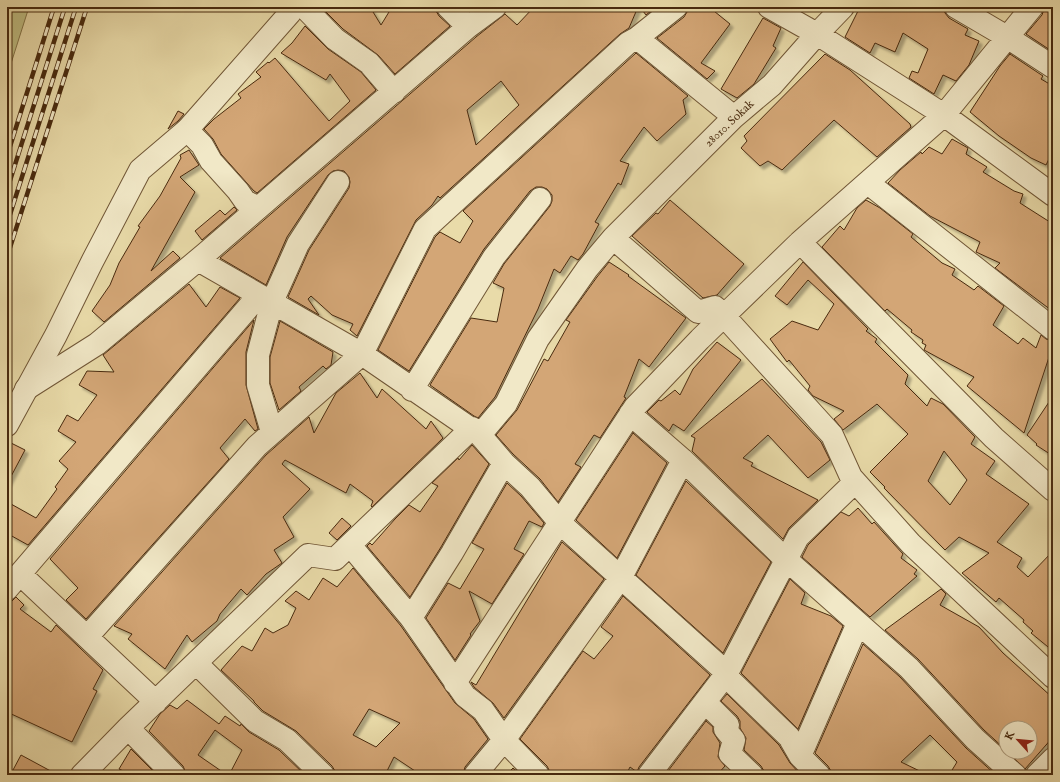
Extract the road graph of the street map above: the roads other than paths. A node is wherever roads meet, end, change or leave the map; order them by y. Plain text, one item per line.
1 (448, 7) edge
2 (495, 7) edge
3 (676, 7) edge
4 (769, 7) edge
5 (843, 7) edge
6 (956, 7) edge
7 (1032, 7) edge
8 (296, 9) edge
9 (468, 27) junction
10 (817, 34) junction
11 (1007, 37) junction
12 (637, 38) junction
13 (1053, 67) edge
14 (394, 92) junction
15 (944, 115) junction
16 (734, 117) junction
17 (187, 130) junction
18 (338, 182) dead end
19 (868, 183) junction
20 (1053, 195) edge
21 (540, 199) dead end
22 (258, 208) junction
23 (614, 238) junction
24 (800, 242) junction
25 (198, 260) junction
26 (265, 298) junction
27 (724, 316) junction
28 (1053, 329) edge
29 (362, 354) junction
30 (26, 389) junction
31 (412, 390) junction
32 (630, 414) junction
33 (7, 425) edge
34 (272, 432) junction
35 (476, 432) junction
36 (683, 460) junction
37 (504, 464) junction
38 (855, 482) junction
39 (1053, 490) edge
40 (560, 523) junction
41 (350, 545) junction
42 (786, 559) junction
43 (620, 577) junction
44 (14, 582) edge
45 (411, 618) junction
46 (858, 623) junction
47 (87, 636) junction
48 (196, 663) junction
49 (727, 673) junction
50 (1053, 677) edge
51 (455, 683) junction
52 (156, 702) junction
53 (705, 702) junction
54 (128, 728) junction
55 (504, 740) junction
56 (800, 756) junction
57 (1053, 759) edge
58 (82, 775) edge
59 (174, 775) edge
60 (323, 775) edge
61 (475, 775) edge
62 (538, 775) edge
63 (649, 775) edge
64 (752, 775) edge
65 (819, 775) edge
66 (1015, 775) edge
67 (1036, 775) edge

1 - 9 street
2 - 9 street
3 - 12 street
4 - 10 street
5 - 10 street, 28010. Sokak
6 - 11 street
7 - 11 street
8 - 14 street
8 - 17 street
9 - 14 street
10 - 15 street
10 - 16 street, 28010. Sokak
11 - 13 street
11 - 15 street
12 - 16 street
12 - 29 street
14 - 22 street
15 - 19 street
15 - 20 street
16 - 23 street, 28010. Sokak
17 - 22 street
17 - 30 street
18 - 26 street
19 - 24 street
19 - 28 street
21 - 31 street
22 - 25 street
23 - 27 street
23 - 35 street, 28010. Sokak
24 - 27 street
24 - 39 street
25 - 26 street
25 - 30 street
26 - 29 street
26 - 34 street
26 - 44 street
27 - 32 street
27 - 38 street
29 - 31 street
29 - 34 street
30 - 33 street
31 - 35 street
32 - 36 street
32 - 40 street
34 - 47 street
35 - 37 street
35 - 41 street, 28010. Sokak
36 - 42 street
36 - 43 street
37 - 40 street
37 - 45 street
38 - 42 street
38 - 50 street
40 - 43 street
40 - 51 street
41 - 45 street
41 - 48 street, 28010. Sokak
42 - 46 street
42 - 49 street
43 - 49 street
43 - 55 street
44 - 47 street
45 - 51 street
46 - 56 street
46 - 66 street
47 - 52 street
48 - 52 street
48 - 60 street
49 - 53 street
49 - 56 street
51 - 55 street
52 - 54 street
53 - 63 street
53 - 64 street
54 - 58 street
54 - 59 street
55 - 61 street
55 - 62 street
56 - 65 street
57 - 67 street

